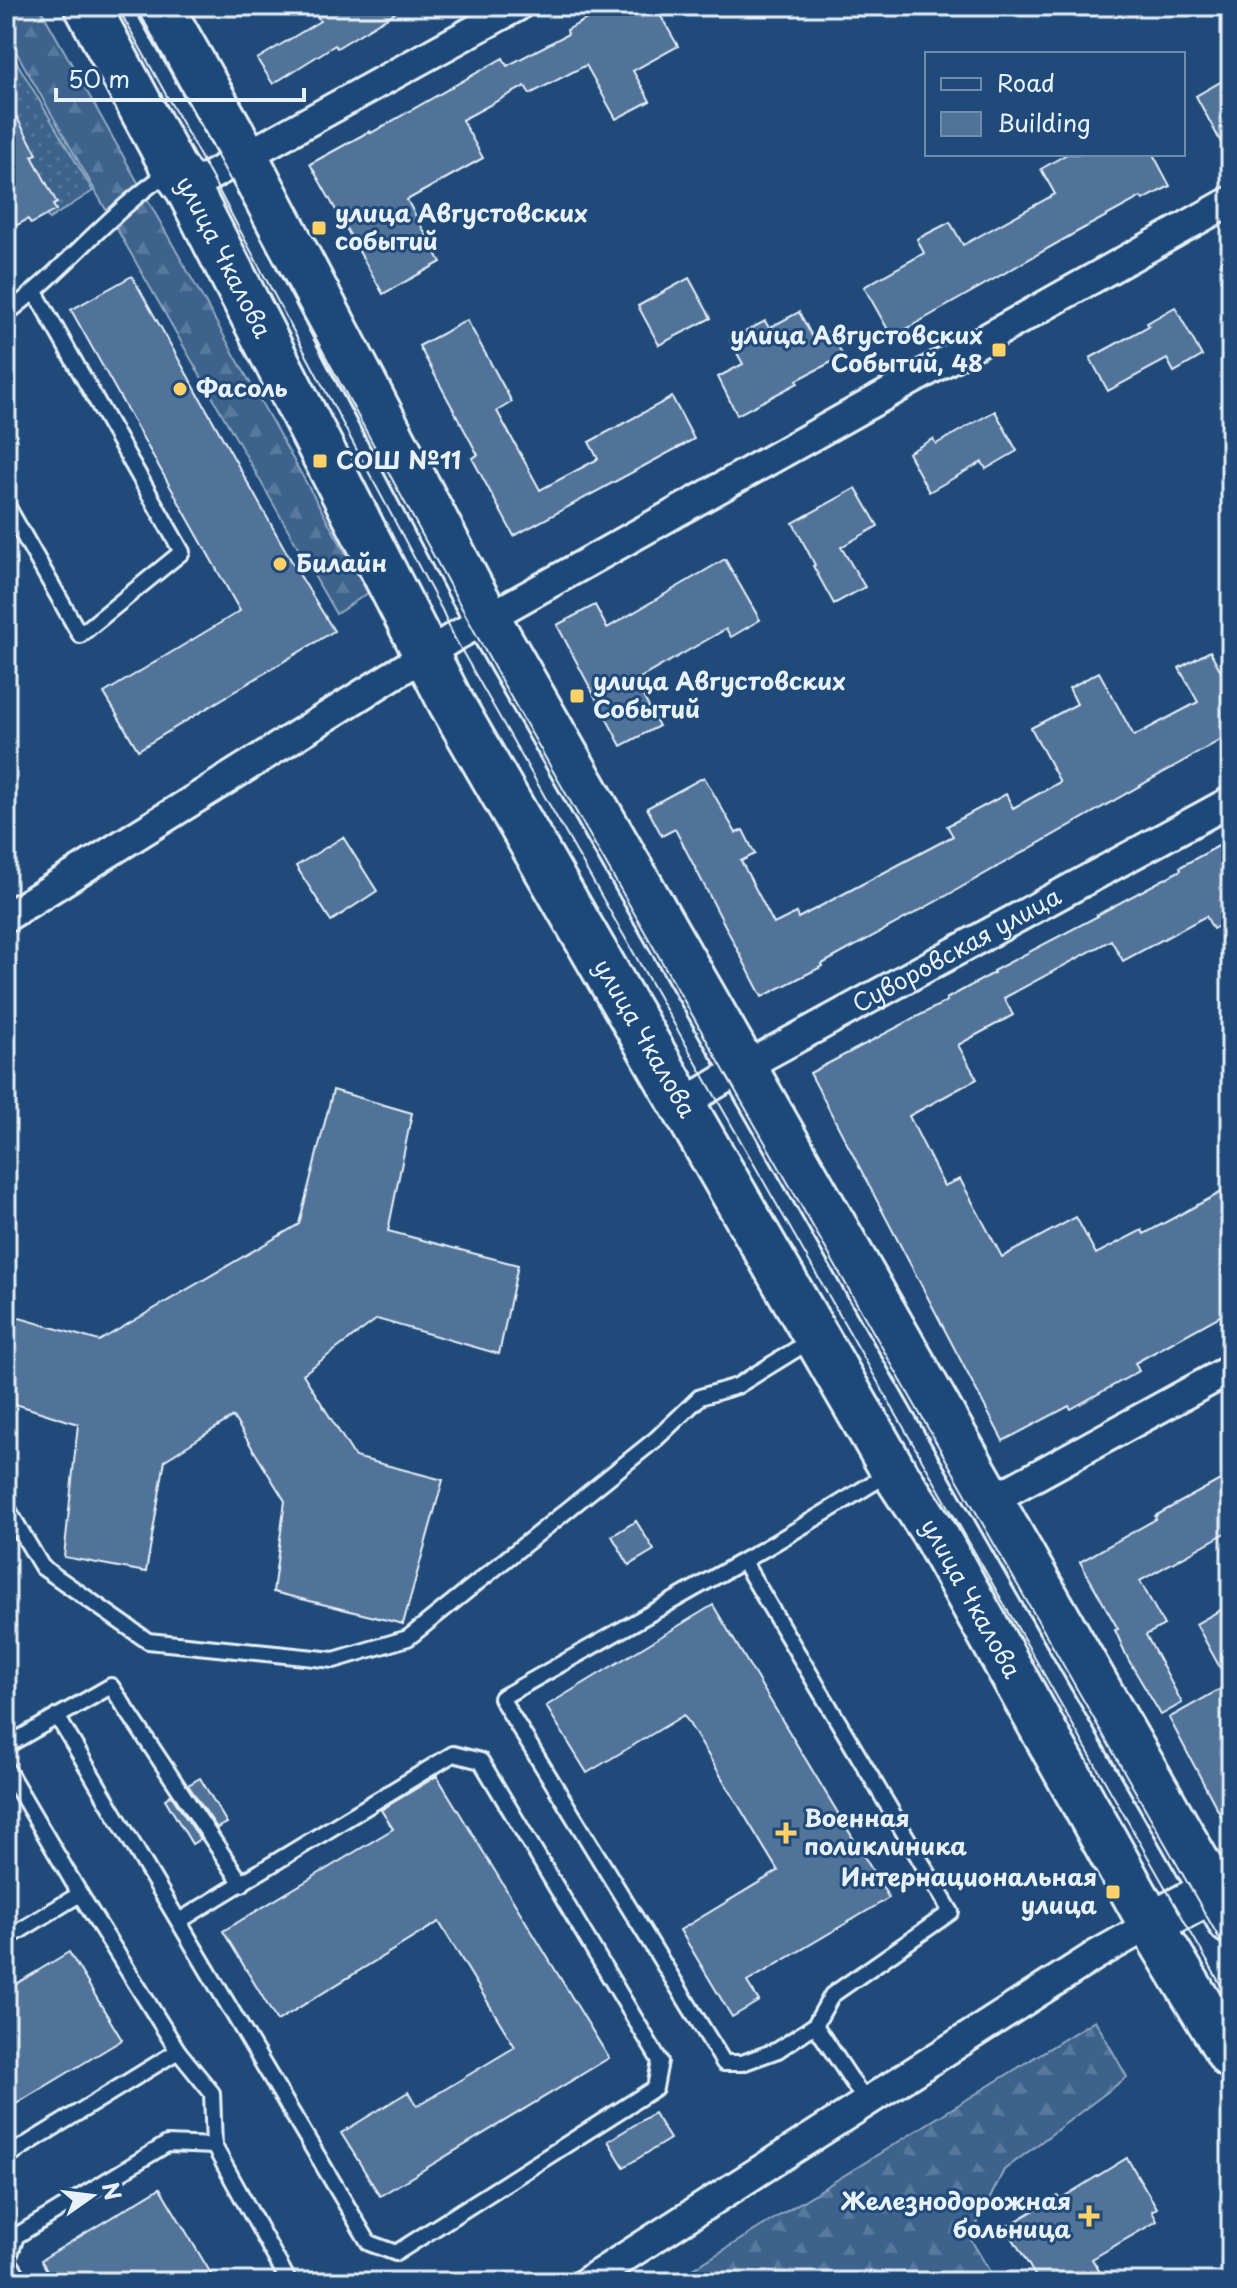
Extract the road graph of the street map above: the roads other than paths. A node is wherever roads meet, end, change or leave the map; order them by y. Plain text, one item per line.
1 (87, 6) edge
2 (160, 6) edge
3 (518, 6) edge
4 (245, 156) junction
5 (181, 178) junction
6 (1231, 201) edge
7 (35, 292) junction
8 (6, 314) edge
9 (6, 504) edge
10 (488, 620) junction
11 (425, 655) junction
12 (1231, 801) edge
13 (6, 917) edge
14 (742, 1068) junction
15 (683, 1104) junction
16 (817, 1336) junction
17 (1231, 1369) edge
18 (893, 1470) junction
19 (992, 1500) junction
20 (6, 1506) edge
21 (743, 1561) junction
22 (57, 1716) junction
23 (6, 1746) edge
24 (6, 1768) edge
25 (242, 1884) junction
26 (80, 1894) junction
27 (1225, 1898) edge
28 (179, 1921) junction
29 (1151, 1924) junction
30 (6, 1939) edge
31 (815, 2025) junction
32 (178, 2051) junction
33 (1231, 2056) edge
34 (866, 2102) junction
35 (214, 2146) junction
36 (6, 2157) edge
37 (22, 2282) edge
38 (289, 2282) edge
39 (586, 2282) edge

1 - 5 main road, улица Чкалова
2 - 4 main road
3 - 4 street
4 - 5 street
4 - 10 main road
5 - 7 lane
5 - 11 main road, улица Чкалова
6 - 10 street
7 - 8 lane
7 - 9 lane
10 - 11 street
10 - 14 main road
11 - 13 street
11 - 15 main road, улица Чкалова
12 - 14 street, Суворовская улица
14 - 15 street, Суворовская улица
14 - 19 main road
15 - 16 main road, улица Чкалова
16 - 18 main road, улица Чкалова
16 - 20 lane
17 - 19 street
18 - 21 lane
18 - 29 main road, улица Чкалова
19 - 27 main road
21 - 31 lane
21 - 31 lane
22 - 23 lane
22 - 25 lane
22 - 28 lane
24 - 26 lane
25 - 28 lane
25 - 28 lane
26 - 30 lane
26 - 32 lane
27 - 29 main road
29 - 33 main road, улица Чкалова
29 - 34 street
31 - 34 lane
32 - 35 lane
32 - 36 lane
34 - 39 street
35 - 37 lane
35 - 38 lane

